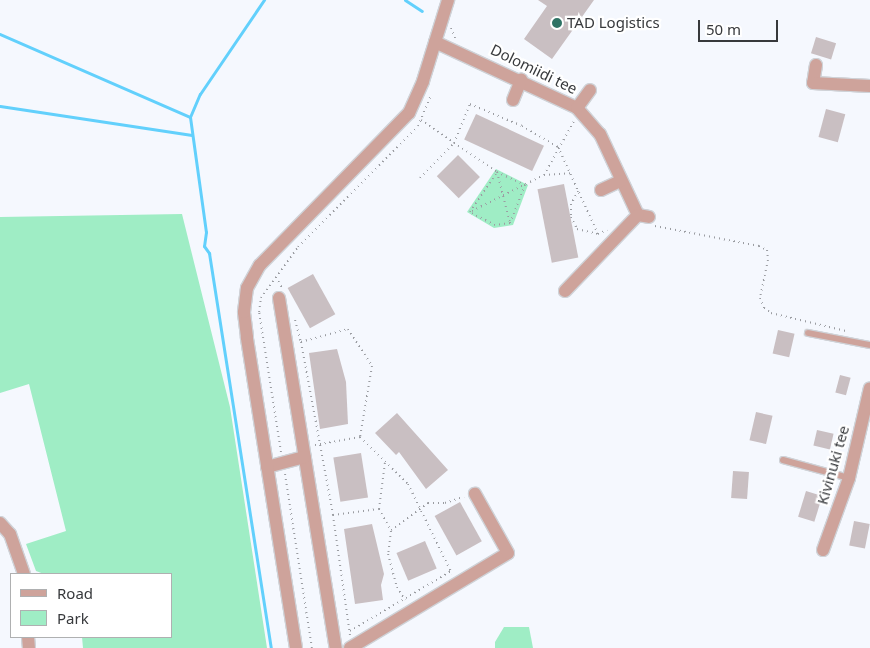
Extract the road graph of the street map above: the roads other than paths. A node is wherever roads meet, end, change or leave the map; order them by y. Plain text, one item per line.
1 (448, 0) edge
2 (434, 42) junction
3 (816, 65) dead end
4 (521, 80) junction
5 (870, 86) edge
6 (590, 90) dead end
7 (513, 100) dead end
8 (577, 112) junction
9 (620, 181) junction
10 (601, 190) dead end
11 (565, 291) dead end
12 (282, 295) road end
13 (808, 333) dead end
14 (870, 345) edge
15 (870, 388) edge
16 (304, 452) junction
17 (783, 460) dead end
18 (267, 467) junction
19 (849, 478) junction
20 (476, 494) road end
21 (0, 523) edge
22 (823, 550) dead end
23 (24, 573) edge
24 (351, 647) edge
25 (296, 648) edge
26 (336, 648) edge

1 - 2 street
2 - 4 street, Dolomiidi tee
2 - 18 street
3 - 5 street
4 - 7 street
4 - 8 street, Dolomiidi tee
6 - 8 street
8 - 9 street, Dolomiidi tee
9 - 10 street
9 - 11 street, Dolomiidi tee
12 - 16 street
13 - 14 lane
15 - 19 street, Kivinuki tee
16 - 18 street
16 - 26 street
17 - 19 lane
18 - 25 street
19 - 22 street, Kivinuki tee
20 - 24 street
21 - 23 street

